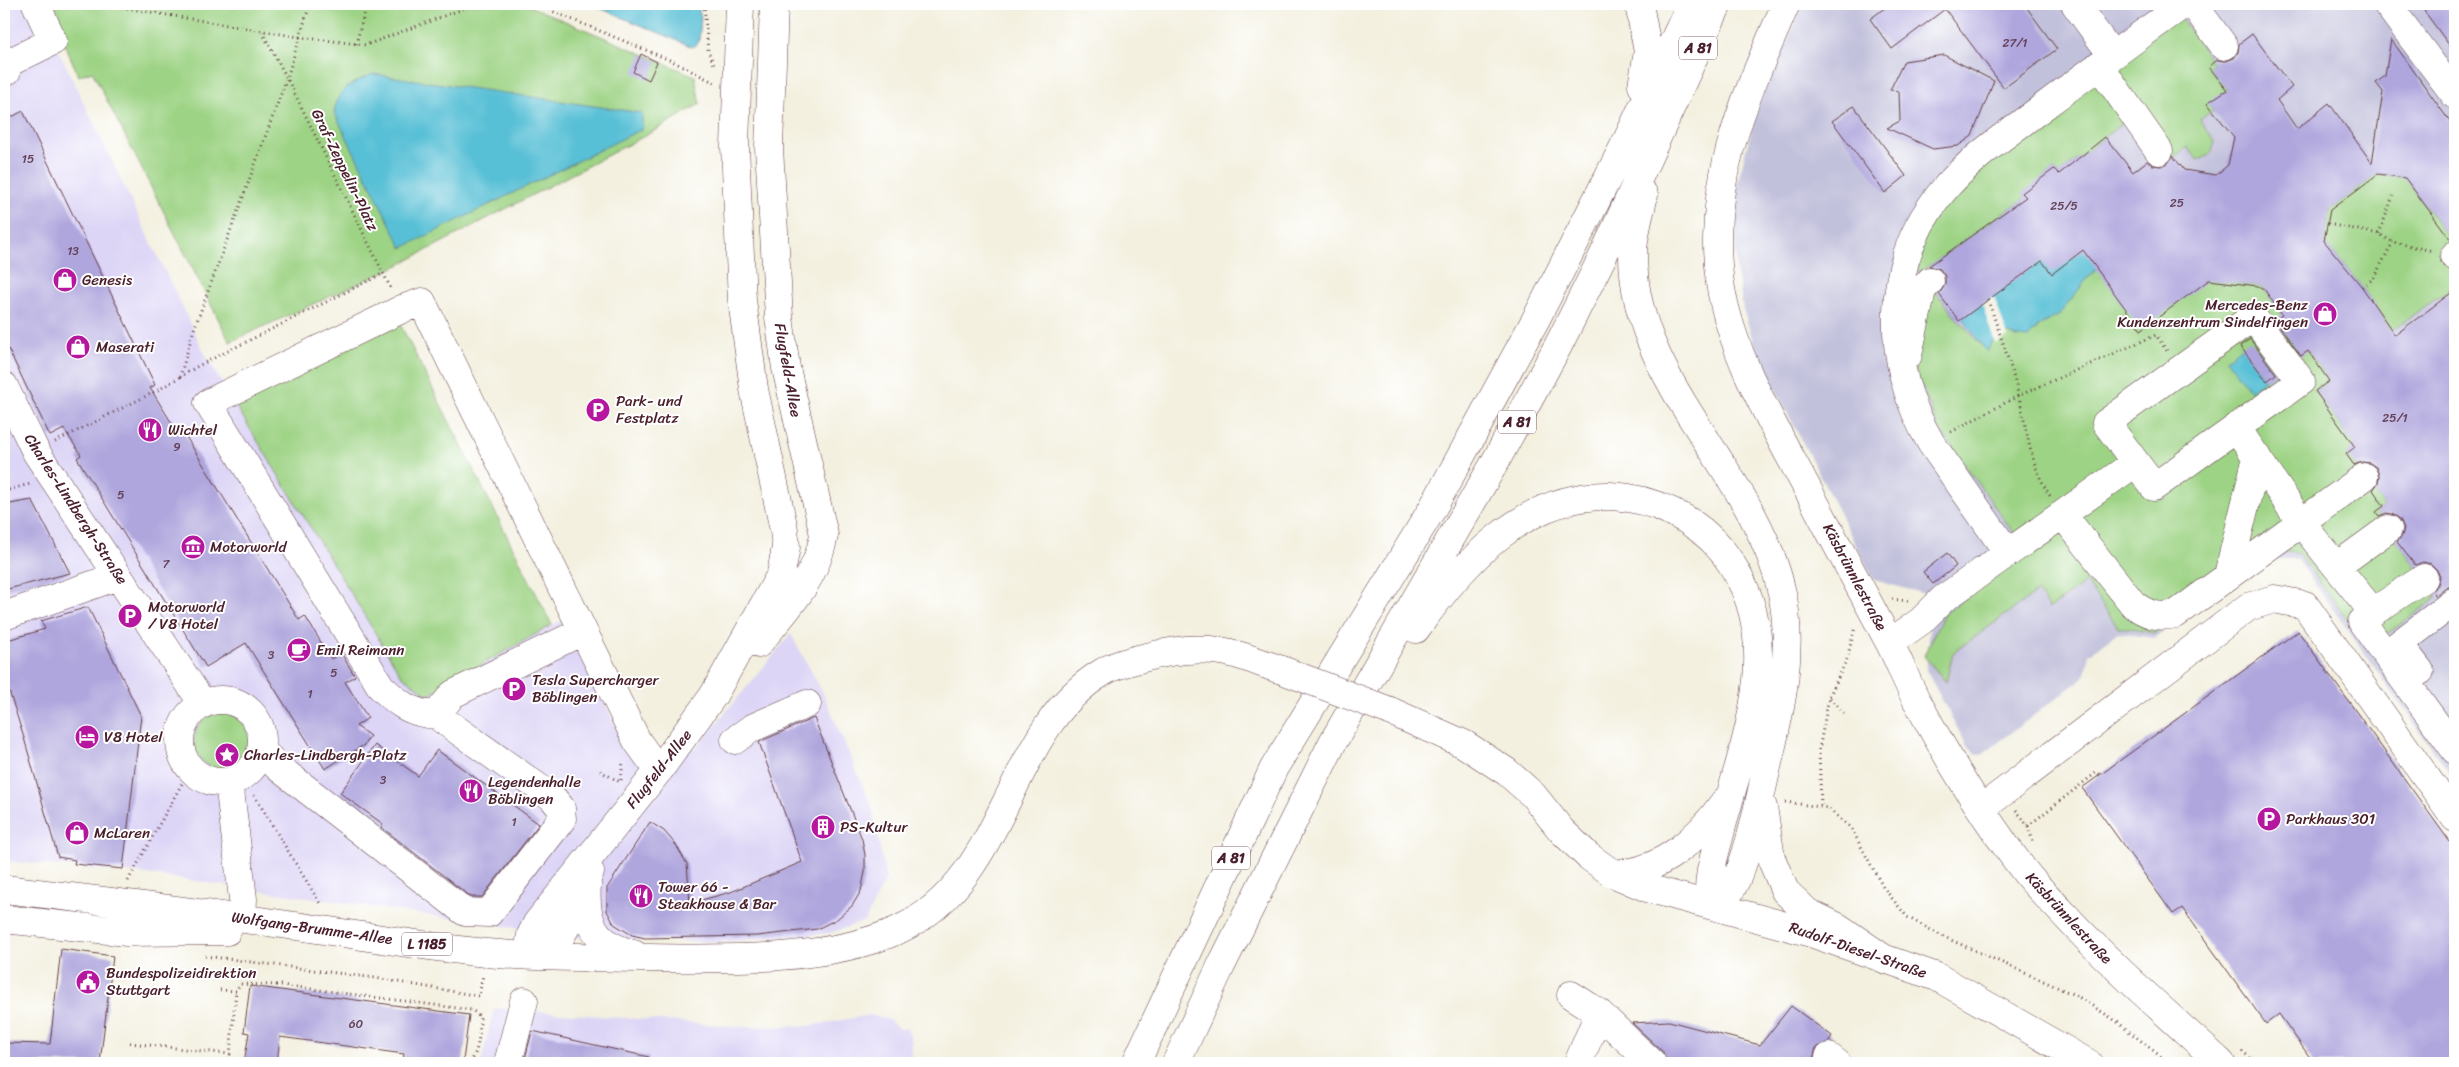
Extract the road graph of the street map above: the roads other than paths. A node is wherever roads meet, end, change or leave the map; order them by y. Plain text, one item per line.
1 (36, 4) edge
2 (740, 4) edge
3 (774, 4) edge
4 (1639, 4) edge
5 (1691, 4) edge
6 (1718, 4) edge
7 (1786, 4) edge
8 (2075, 4) edge
9 (2184, 4) edge
10 (2193, 4) edge
11 (2387, 4) edge
12 (2224, 46) dead end
13 (2105, 60) junction
14 (8, 68) edge
15 (1679, 91) junction
16 (2455, 95) edge
17 (1628, 138) junction
18 (2159, 151) dead end
19 (1930, 281) dead end
20 (1903, 380) junction
21 (4, 386) edge
22 (2236, 427) junction
23 (2257, 457) junction
24 (2135, 463) junction
25 (2364, 477) dead end
26 (2063, 515) junction
27 (2302, 524) junction
28 (2388, 529) dead end
29 (2008, 553) junction
30 (2337, 566) junction
31 (2228, 575) junction
32 (118, 576) junction
33 (2424, 578) dead end
34 (2455, 601) edge
35 (2373, 612) junction
36 (4, 616) edge
37 (582, 631) junction
38 (1890, 643) junction
39 (1282, 670) joint
40 (713, 696) junction
41 (203, 704) junction
42 (807, 704) dead end
43 (436, 715) junction
44 (2455, 719) edge
45 (735, 740) dead end
46 (1333, 742) junction
47 (261, 750) junction
48 (2455, 750) edge
49 (660, 769) junction
50 (236, 779) junction
51 (1731, 794) junction
52 (1770, 797) junction
53 (1992, 802) junction
54 (2455, 818) edge
55 (603, 840) junction
56 (1612, 874) junction
57 (587, 877) junction
58 (4, 893) edge
59 (1714, 905) junction
60 (242, 918) junction
61 (324, 918) junction
62 (4, 919) edge
63 (539, 954) junction
64 (650, 958) junction
65 (1886, 960) junction
66 (1571, 995) dead end
67 (524, 1001) dead end
68 (1599, 1013) junction
69 (2016, 1021) junction
70 (2228, 1054) edge
71 (508, 1063) edge
72 (1136, 1063) edge
73 (1176, 1063) edge
74 (1578, 1063) edge
75 (1652, 1063) edge
76 (2061, 1063) edge
77 (2088, 1063) edge

1 - 14 main road
2 - 40 main road, Flugfeld-Allee
3 - 40 main road, Flugfeld-Allee
4 - 17 main road
5 - 17 main road, A 81
6 - 15 main road, A 81
7 - 38 main road, Käsbrünnlestraße
8 - 13 main road
9 - 13 main road
10 - 12 main road
11 - 16 main road
13 - 18 main road
13 - 20 main road
15 - 46 main road, A 81
15 - 52 main road
17 - 72 main road, A 81
19 - 20 main road
20 - 29 main road
21 - 32 main road, Charles-Lindbergh-Straße
22 - 23 main road
22 - 24 main road
22 - 24 main road
23 - 27 main road
23 - 31 main road
24 - 26 main road
25 - 27 main road
26 - 29 main road
26 - 31 main road
27 - 30 main road
27 - 31 main road
28 - 30 main road
29 - 38 main road
30 - 35 main road
32 - 36 main road
32 - 41 main road, Charles-Lindbergh-Straße
33 - 35 main road
34 - 44 main road
35 - 48 main road
37 - 43 main road
37 - 43 main road
37 - 49 main road
38 - 53 main road, Käsbrünnlestraße
39 - 56 main road, Rudolf-Diesel-Straße, bridge
39 - 64 main road, Wolfgang-Brumme-Allee / L 1185
40 - 49 main road, Flugfeld-Allee
41 - 47 main road
41 - 50 main road
42 - 45 main road
43 - 47 main road
46 - 51 main road
46 - 73 main road, A 81
47 - 50 main road
49 - 55 main road, Flugfeld-Allee
50 - 60 main road
51 - 56 main road
51 - 59 main road
52 - 59 main road
52 - 65 main road
53 - 54 main road
53 - 70 main road, Käsbrünnlestraße
55 - 57 main road, Flugfeld-Allee
55 - 63 main road, Flugfeld-Allee
56 - 59 main road, Rudolf-Diesel-Straße
57 - 63 main road, Flugfeld-Allee
57 - 64 main road
58 - 60 main road, Wolfgang-Brumme-Allee / L 1185
59 - 65 main road, Rudolf-Diesel-Straße
60 - 61 main road, Wolfgang-Brumme-Allee / L 1185
61 - 62 main road
61 - 63 main road, Wolfgang-Brumme-Allee / L 1185
63 - 64 main road, Wolfgang-Brumme-Allee / L 1185
65 - 69 main road, Rudolf-Diesel-Straße
66 - 68 main road
67 - 71 main road
68 - 74 main road
68 - 75 main road
69 - 76 main road
69 - 77 main road, Rudolf-Diesel-Straße

